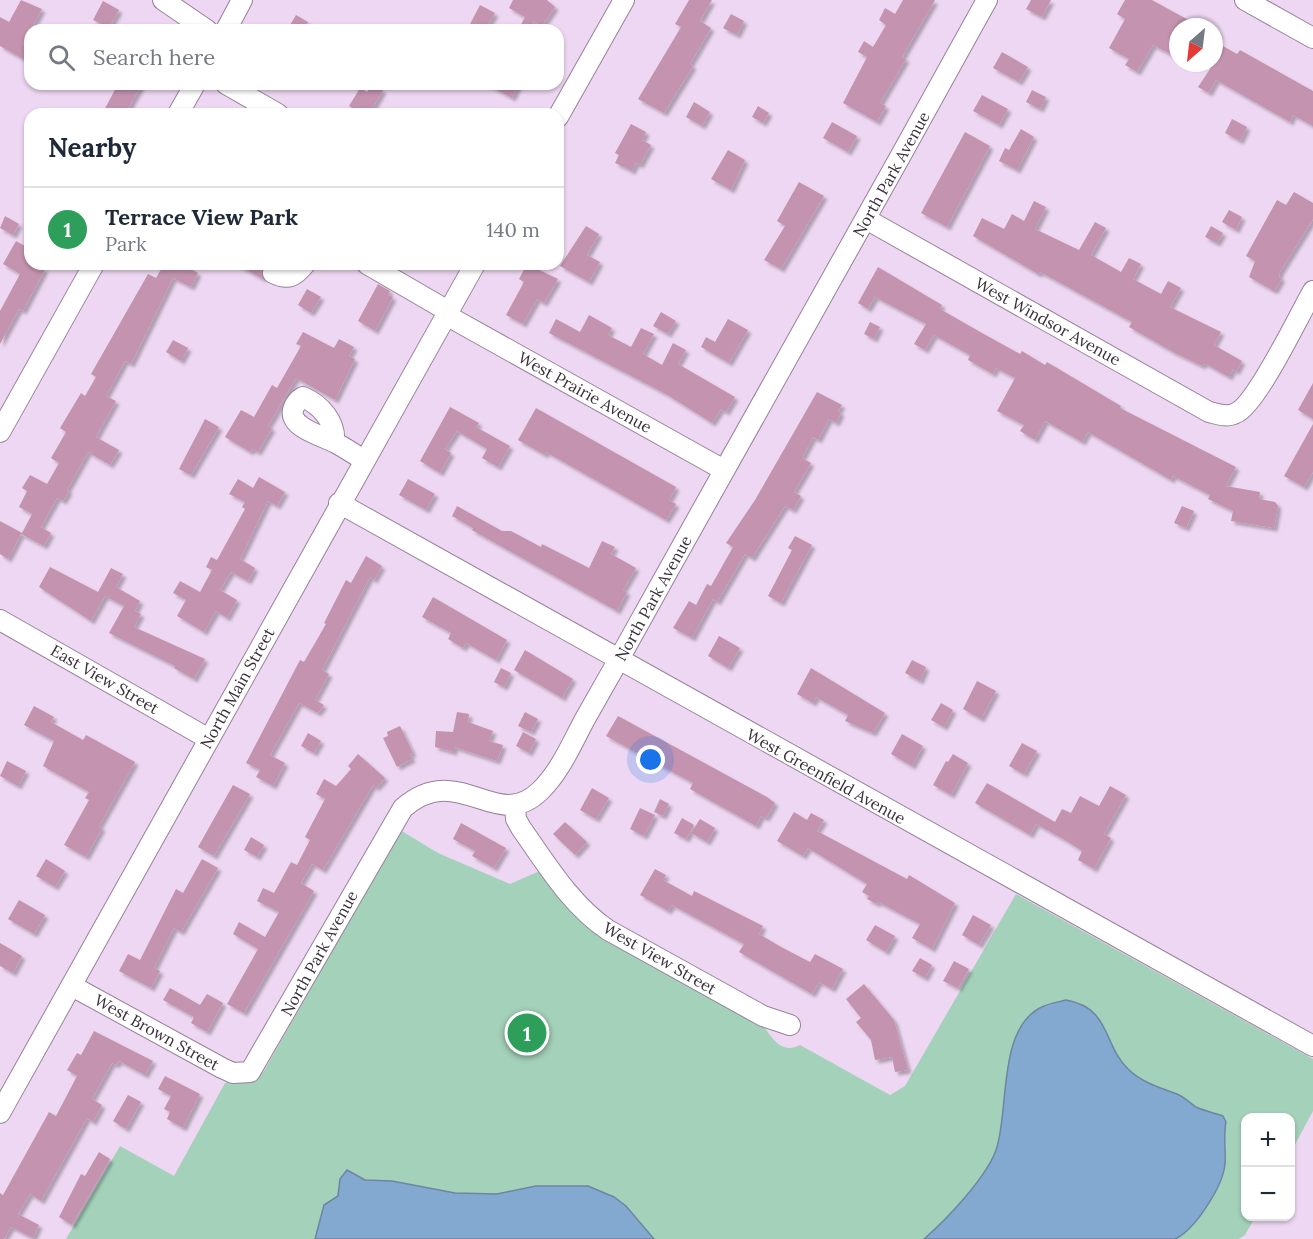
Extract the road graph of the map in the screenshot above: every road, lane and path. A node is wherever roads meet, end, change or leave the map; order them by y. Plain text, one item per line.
1 (163, 0) edge
2 (243, 0) edge
3 (624, 0) edge
4 (987, 0) edge
5 (1245, 0) edge
6 (198, 24) edge
7 (229, 24) edge
8 (1313, 38) edge
9 (192, 90) edge
10 (236, 90) edge
11 (181, 108) edge
12 (268, 108) edge
13 (563, 108) edge
14 (866, 219) junction
15 (91, 270) edge
16 (300, 270) edge
17 (377, 270) edge
18 (472, 270) edge
19 (273, 273) dead end
20 (1313, 291) edge
21 (447, 313) junction
22 (0, 432) edge
23 (334, 442) dead end
24 (364, 460) junction
25 (724, 470) junction
26 (339, 503) junction
27 (0, 620) edge
28 (618, 660) junction
29 (209, 739) junction
30 (515, 805) junction
31 (72, 986) junction
32 (790, 1025) dead end
33 (1313, 1047) edge
34 (243, 1074) joint
35 (0, 1113) edge

1 - 6 street
2 - 7 street
3 - 13 street
4 - 14 street, North Park Avenue
5 - 8 street
9 - 11 street
10 - 12 street
14 - 20 street, West Windsor Avenue
14 - 25 street, North Park Avenue
15 - 22 street
16 - 19 street
17 - 21 street, West Prairie Avenue
18 - 21 street, North Main Street
21 - 24 street, North Main Street
21 - 25 street, West Prairie Avenue
23 - 24 street
24 - 26 street, North Main Street
25 - 28 street, North Park Avenue
26 - 28 street, West Greenfield Avenue
26 - 29 street, North Main Street
27 - 29 street, East View Street
28 - 30 street, North Park Avenue
28 - 33 street, West Greenfield Avenue
29 - 31 street, North Main Street
30 - 32 street, West View Street
30 - 34 street, North Park Avenue
31 - 34 street, West Brown Street
31 - 35 street, North Main Street

